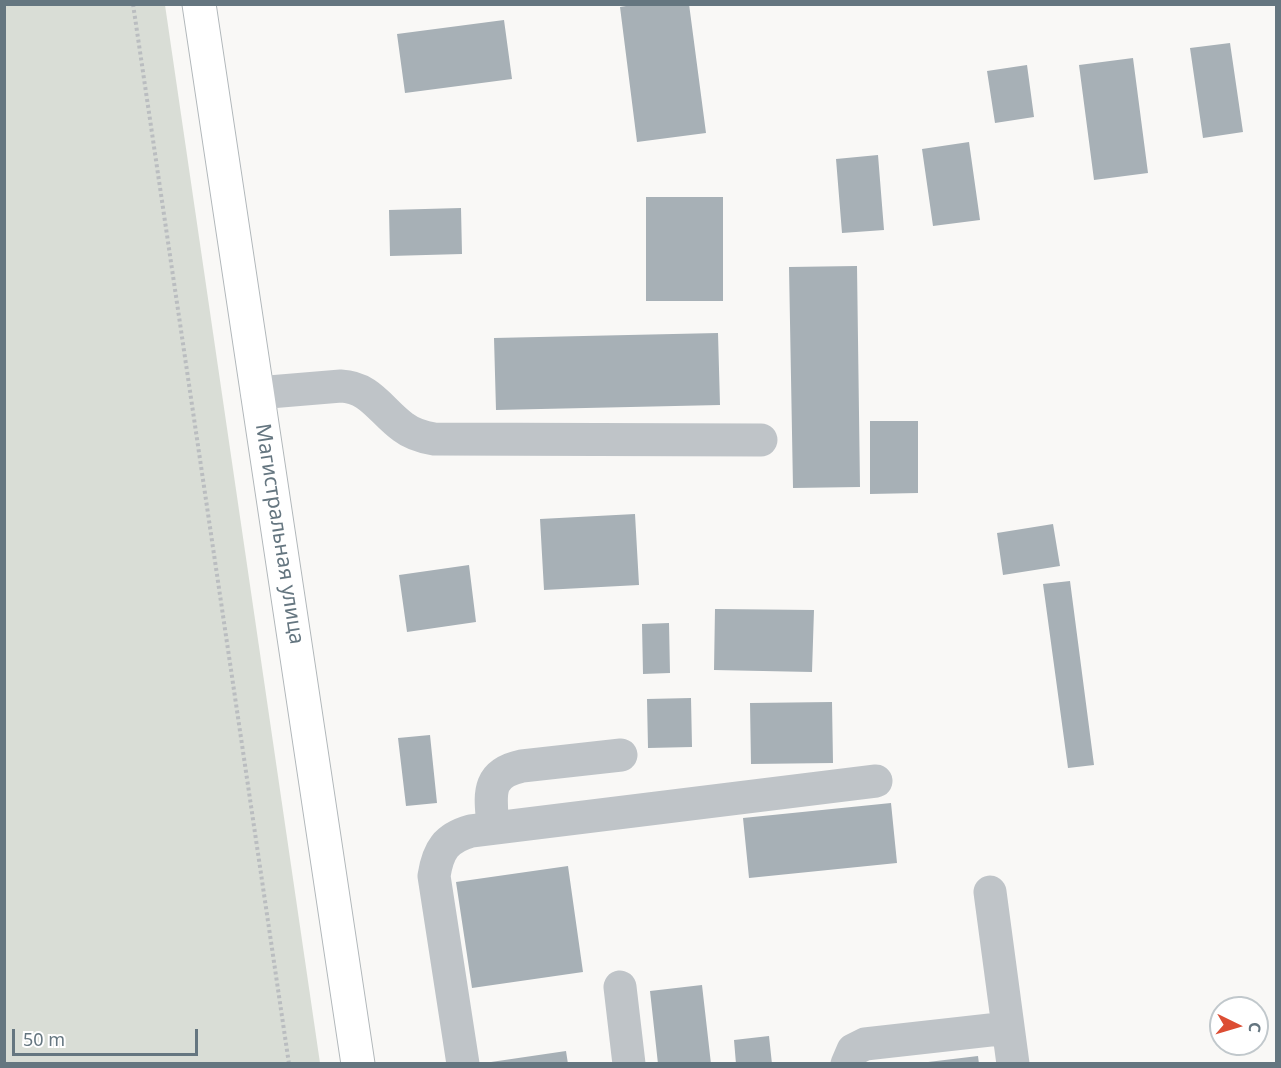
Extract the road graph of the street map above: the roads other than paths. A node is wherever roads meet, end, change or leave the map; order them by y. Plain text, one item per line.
1 (199, 4) edge
2 (258, 393) junction
3 (761, 440) dead end
4 (621, 755) dead end
5 (876, 781) dead end
6 (493, 828) junction
7 (990, 892) dead end
8 (620, 987) dead end
9 (1008, 1028) junction
10 (358, 1064) edge
11 (463, 1064) edge
12 (628, 1064) edge
13 (847, 1064) edge
14 (1012, 1064) edge

1 - 2 main road, Магистральная улица
2 - 3 lane
2 - 10 main road, Магистральная улица
4 - 6 lane
5 - 6 lane
6 - 11 lane
7 - 9 lane
8 - 12 lane
9 - 13 lane
9 - 14 lane

